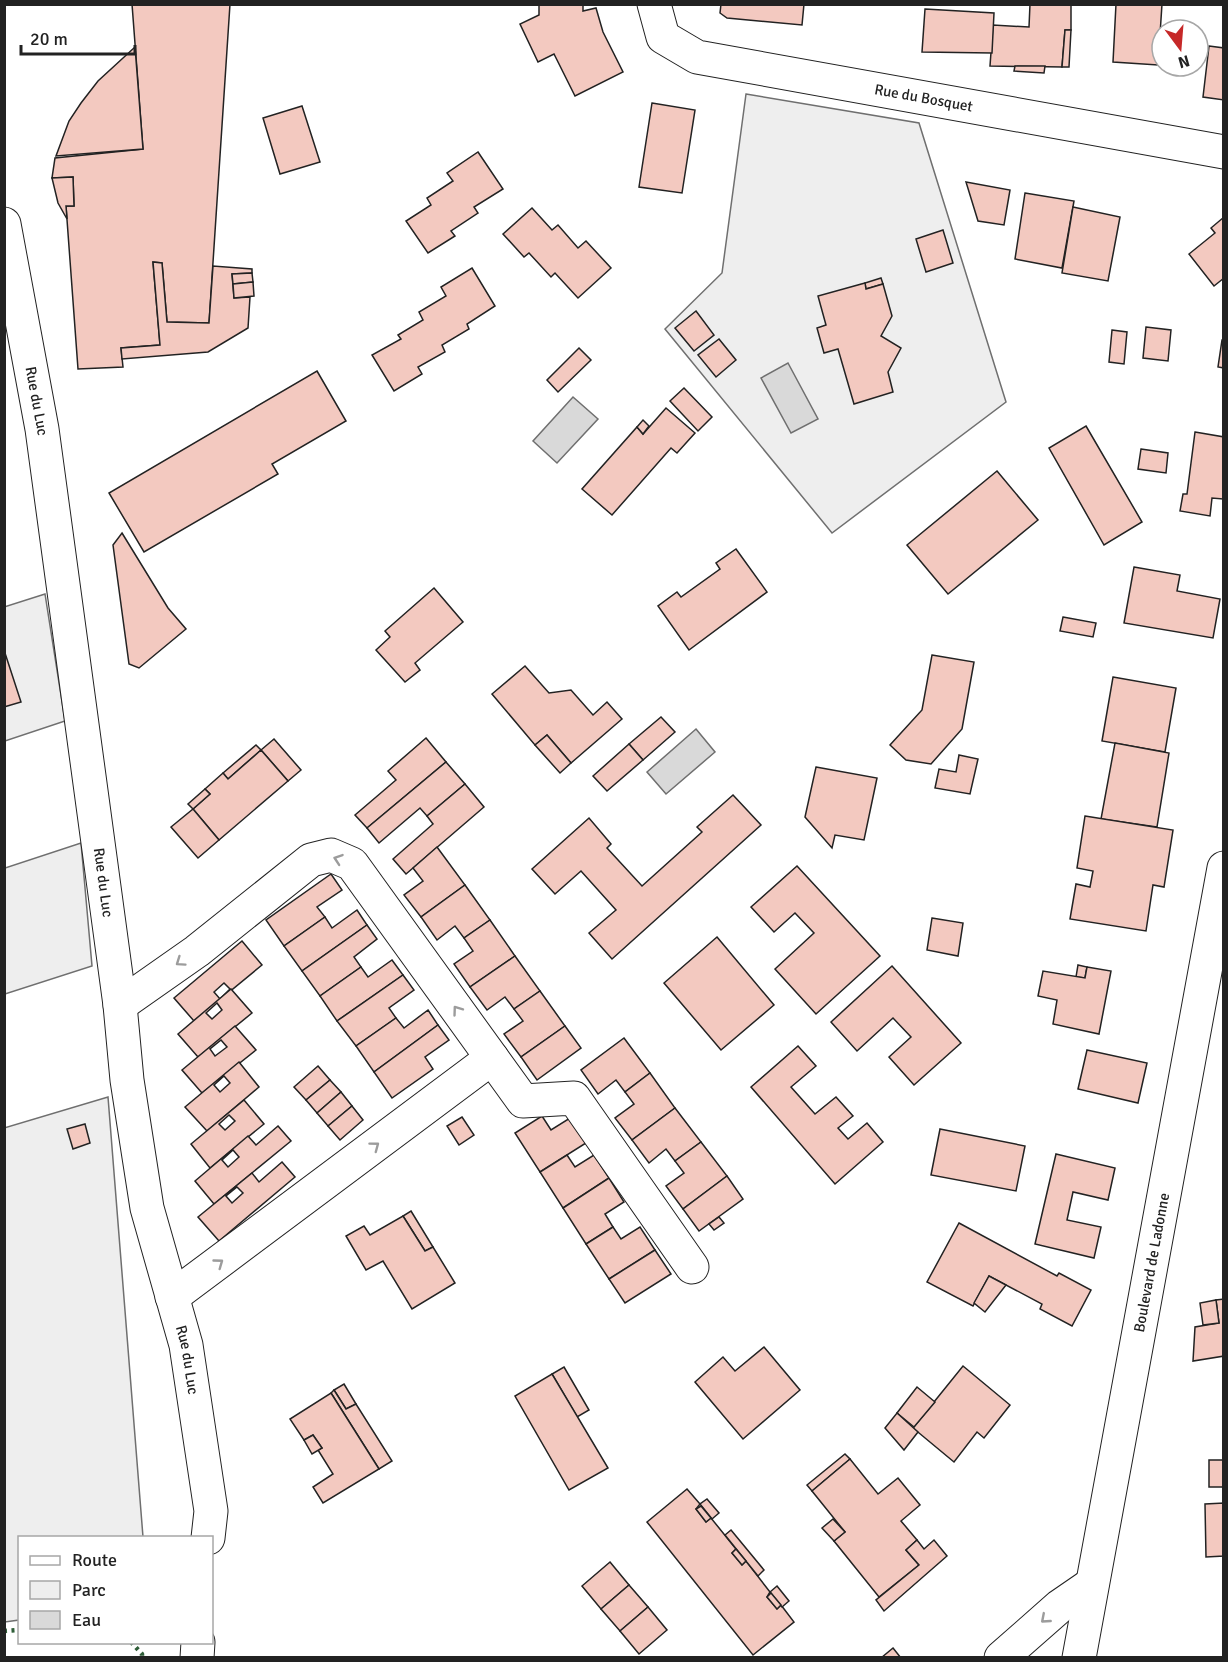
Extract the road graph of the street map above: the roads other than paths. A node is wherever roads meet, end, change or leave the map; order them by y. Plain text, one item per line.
1 (654, 4) edge
2 (1224, 152) edge
3 (4, 224) edge
4 (1224, 868) edge
5 (120, 1005) junction
6 (492, 1058) junction
7 (692, 1267) dead end
8 (172, 1297) junction
9 (208, 1536) edge
10 (1092, 1584) junction
11 (1001, 1658) edge
12 (1079, 1658) edge

1 - 2 street, Rue du Bosquet
3 - 5 street, Rue du Luc
4 - 10 street, Boulevard de Ladonne
6 -> 5 street
5 - 8 street, Rue du Luc
6 - 7 street
8 -> 6 street
8 - 9 street, Rue du Luc
10 -> 11 street
10 - 12 street, Boulevard de Ladonne

